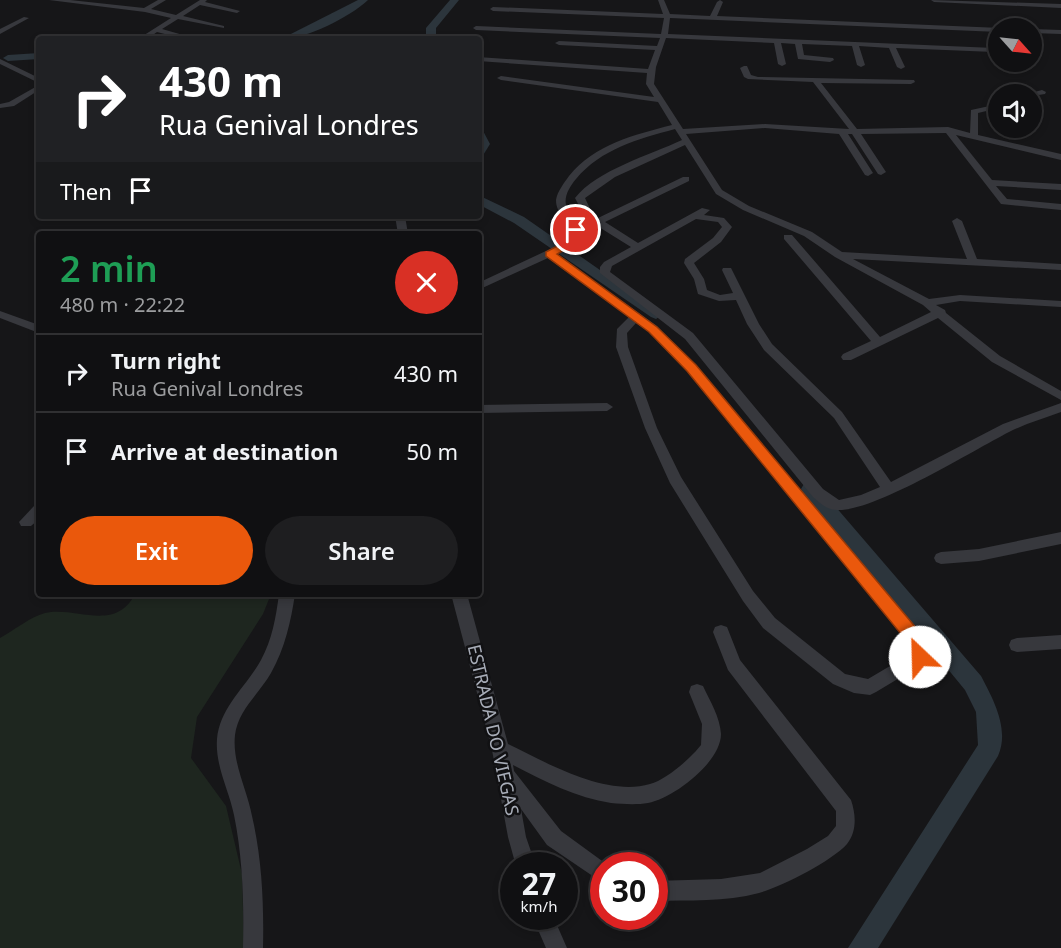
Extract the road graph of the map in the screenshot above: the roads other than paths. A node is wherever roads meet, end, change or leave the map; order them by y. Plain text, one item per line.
1 (51, 0) edge
2 (163, 0) edge
3 (661, 0) edge
4 (934, 0) edge
5 (67, 1) edge
6 (202, 1) edge
7 (720, 2) dead end
8 (1061, 6) edge
9 (493, 9) dead end
10 (145, 10) junction
11 (237, 11) dead end
12 (667, 17) junction
13 (27, 18) dead end
14 (175, 18) junction
15 (712, 19) junction
16 (222, 27) dead end
17 (476, 28) dead end
18 (156, 30) junction
19 (988, 30) edge
20 (1042, 31) edge
21 (0, 32) edge
22 (1061, 32) edge
23 (147, 36) edge
24 (181, 36) edge
25 (664, 36) junction
26 (777, 41) junction
27 (798, 42) junction
28 (559, 43) dead end
29 (855, 45) junction
30 (892, 47) junction
31 (660, 48) junction
32 (988, 50) edge
33 (482, 59) edge
34 (830, 60) dead end
35 (0, 61) edge
36 (782, 64) dead end
37 (861, 65) dead end
38 (901, 67) dead end
39 (744, 69) dead end
40 (650, 71) junction
41 (501, 78) dead end
42 (36, 79) edge
43 (815, 80) junction
44 (911, 81) dead end
45 (36, 89) edge
46 (660, 100) junction
47 (0, 106) edge
48 (988, 109) edge
49 (948, 130) junction
50 (842, 132) junction
51 (853, 132) junction
52 (683, 133) junction
53 (974, 138) junction
54 (1061, 157) edge
55 (881, 172) dead end
56 (868, 173) dead end
57 (686, 179) dead end
58 (989, 183) junction
59 (1061, 187) edge
60 (1061, 207) edge
61 (705, 210) dead end
62 (694, 216) junction
63 (957, 221) dead end
64 (598, 222) junction
65 (788, 237) dead end
66 (636, 246) junction
67 (551, 253) junction
68 (839, 255) junction
69 (974, 262) junction
70 (1061, 267) edge
71 (727, 270) dead end
72 (482, 285) edge
73 (739, 296) junction
74 (927, 303) junction
75 (1061, 304) edge
76 (941, 312) junction
77 (0, 314) edge
78 (636, 317) junction
79 (671, 322) junction
80 (36, 328) edge
81 (653, 329) junction
82 (878, 342) junction
83 (847, 357) dead end
84 (1061, 396) edge
85 (607, 407) dead end
86 (1061, 407) edge
87 (482, 409) edge
88 (889, 489) junction
89 (36, 513) edge
90 (26, 522) dead end
91 (1061, 538) edge
92 (942, 558) dead end
93 (287, 597) edge
94 (460, 597) edge
95 (721, 632) dead end
96 (1061, 642) edge
97 (1017, 645) dead end
98 (697, 692) dead end
99 (501, 750) junction
100 (505, 773) junction
101 (523, 852) edge
102 (590, 864) edge
103 (668, 891) edge
104 (548, 930) edge
105 (253, 948) edge
106 (556, 948) edge

1 - 5 street
2 - 10 street
3 - 12 street
4 - 8 street
5 - 10 street
6 - 11 street
6 - 14 street
7 - 15 street
9 - 12 street
10 - 14 street
12 - 15 street
12 - 25 street
13 - 21 street
14 - 16 street
14 - 18 street
15 - 19 street
17 - 25 street
18 - 23 street
18 - 24 street
20 - 22 street
25 - 26 street
25 - 31 street
26 - 27 street
26 - 36 street
27 - 29 street
27 - 34 street
28 - 31 street
29 - 30 street
29 - 37 street
30 - 32 street
30 - 38 street
31 - 40 street
33 - 40 street
35 - 42 street
39 - 43 street
40 - 46 street
41 - 46 street
43 - 44 street
43 - 51 street
45 - 47 street
46 - 52 street
48 - 53 street
49 - 51 street
49 - 53 street
49 - 58 street
50 - 51 street
50 - 52 street
50 - 56 street
51 - 55 street
52 - 64 street
52 - 67 street
52 - 68 street
53 - 54 street
57 - 64 street
58 - 59 street
58 - 60 street
61 - 62 street
62 - 66 street
62 - 73 street
63 - 69 street
64 - 66 street
65 - 82 street
66 - 79 street
67 - 72 street
67 - 78 street
68 - 69 street
68 - 74 street
69 - 70 street
71 - 73 street
73 - 88 street
74 - 75 street
74 - 76 street
76 - 82 street
76 - 84 street
77 - 80 street
78 - 81 street
78 - 81 street
79 - 81 street
79 - 88 street
82 - 83 street
85 - 87 street
86 - 88 street
89 - 90 street
91 - 92 street
93 - 105 street
94 - 99 street, ESTRADA DO VIEGAS
95 - 103 street
96 - 97 street
98 - 99 street
99 - 100 street, ESTRADA DO VIEGAS
100 - 101 street, ESTRADA DO VIEGAS
100 - 102 street
104 - 106 street

